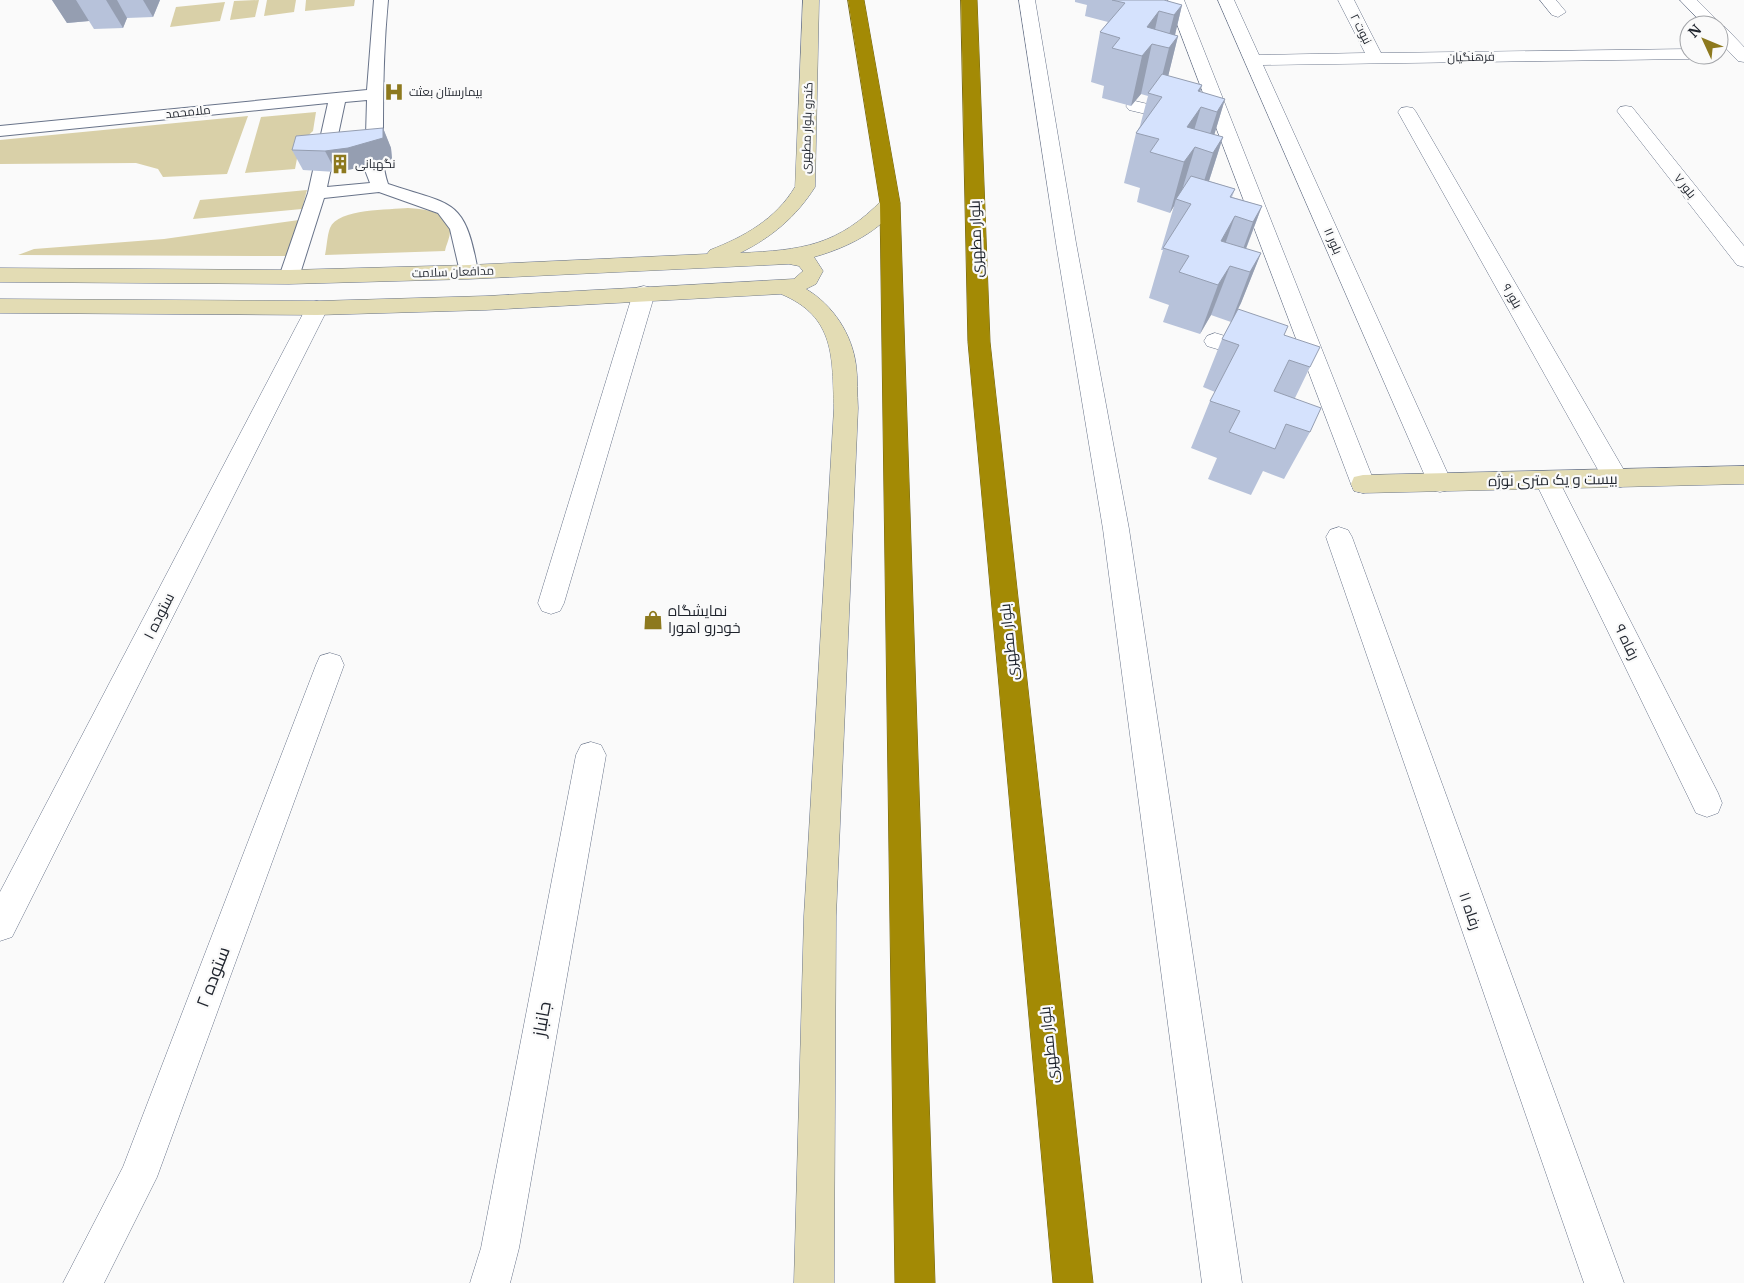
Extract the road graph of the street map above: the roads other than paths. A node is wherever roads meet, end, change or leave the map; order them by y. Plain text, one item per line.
1 (381, 0) edge
2 (811, 0) edge
3 (856, 0) edge
4 (969, 0) edge
5 (1027, 0) edge
6 (1176, 0) edge
7 (1226, 0) edge
8 (1346, 0) edge
9 (1688, 0) edge
10 (1702, 15) edge
11 (1729, 42) edge
12 (1679, 54) edge
13 (1744, 57) edge
14 (1376, 59) junction
15 (1253, 60) junction
16 (375, 94) junction
17 (338, 97) junction
18 (1135, 106) dead end
19 (1626, 111) dead end
20 (1406, 112) dead end
21 (1210, 124) junction
22 (0, 131) edge
23 (380, 187) junction
24 (317, 194) junction
25 (890, 203) junction
26 (789, 257) junction
27 (703, 260) junction
28 (1744, 260) edge
29 (469, 272) junction
30 (0, 275) edge
31 (290, 276) junction
32 (783, 287) junction
33 (644, 293) junction
34 (0, 306) edge
35 (317, 308) junction
36 (1215, 341) dead end
37 (1318, 369) junction
38 (1744, 475) edge
39 (1616, 479) junction
40 (1546, 480) junction
41 (1440, 483) junction
42 (1362, 484) joint
43 (1339, 538) dead end
44 (551, 604) dead end
45 (330, 665) dead end
46 (591, 755) dead end
47 (1707, 803) dead end
48 (0, 925) edge
49 (83, 1283) edge
50 (490, 1283) edge
51 (814, 1283) edge
52 (915, 1283) edge
53 (1073, 1283) edge
54 (1222, 1283) edge
55 (1604, 1283) edge

1 - 16 lane
2 - 27 main road, کندرو بلوار مطهری
3 - 25 highway
4 - 53 highway, بلوار مطهری
5 - 54 street
6 - 21 street
7 - 15 street, بلور ۱۱
8 - 14 street, نبوت ۲
9 - 10 street
11 - 13 street
12 - 14 street, فرهنگیان
14 - 15 street, فرهنگیان
15 - 41 street, بلور ۱۱
16 - 17 lane, ملامحمد
16 - 23 lane
17 - 22 lane, ملامحمد
17 - 24 lane
18 - 21 street
19 - 28 street, بلور ۷
20 - 39 street, بلور ۹
21 - 37 street
23 - 24 lane
23 - 29 lane
24 - 31 lane
25 - 26 main road, مدافعان سلامت
25 - 52 highway
26 - 27 main road, مدافعان سلامت
26 - 32 main road
27 - 29 main road, مدافعان سلامت
29 - 31 main road, مدافعان سلامت
30 - 31 main road, مدافعان سلامت
32 - 33 main road
32 - 51 main road
33 - 35 main road
33 - 44 street
34 - 35 main road
35 - 48 street, ستوده ۱
36 - 37 street
37 - 42 street
38 - 39 main road, بیست و یک متری نوژه
39 - 40 main road, بیست و یک متری نوژه
40 - 41 main road, بیست و یک متری نوژه
40 - 47 street, رفاه ۹
41 - 42 main road, بیست و یک متری نوژه
43 - 55 street, رفاه ۱۱
45 - 49 street, ستوده ۲
46 - 50 street, جانباز

